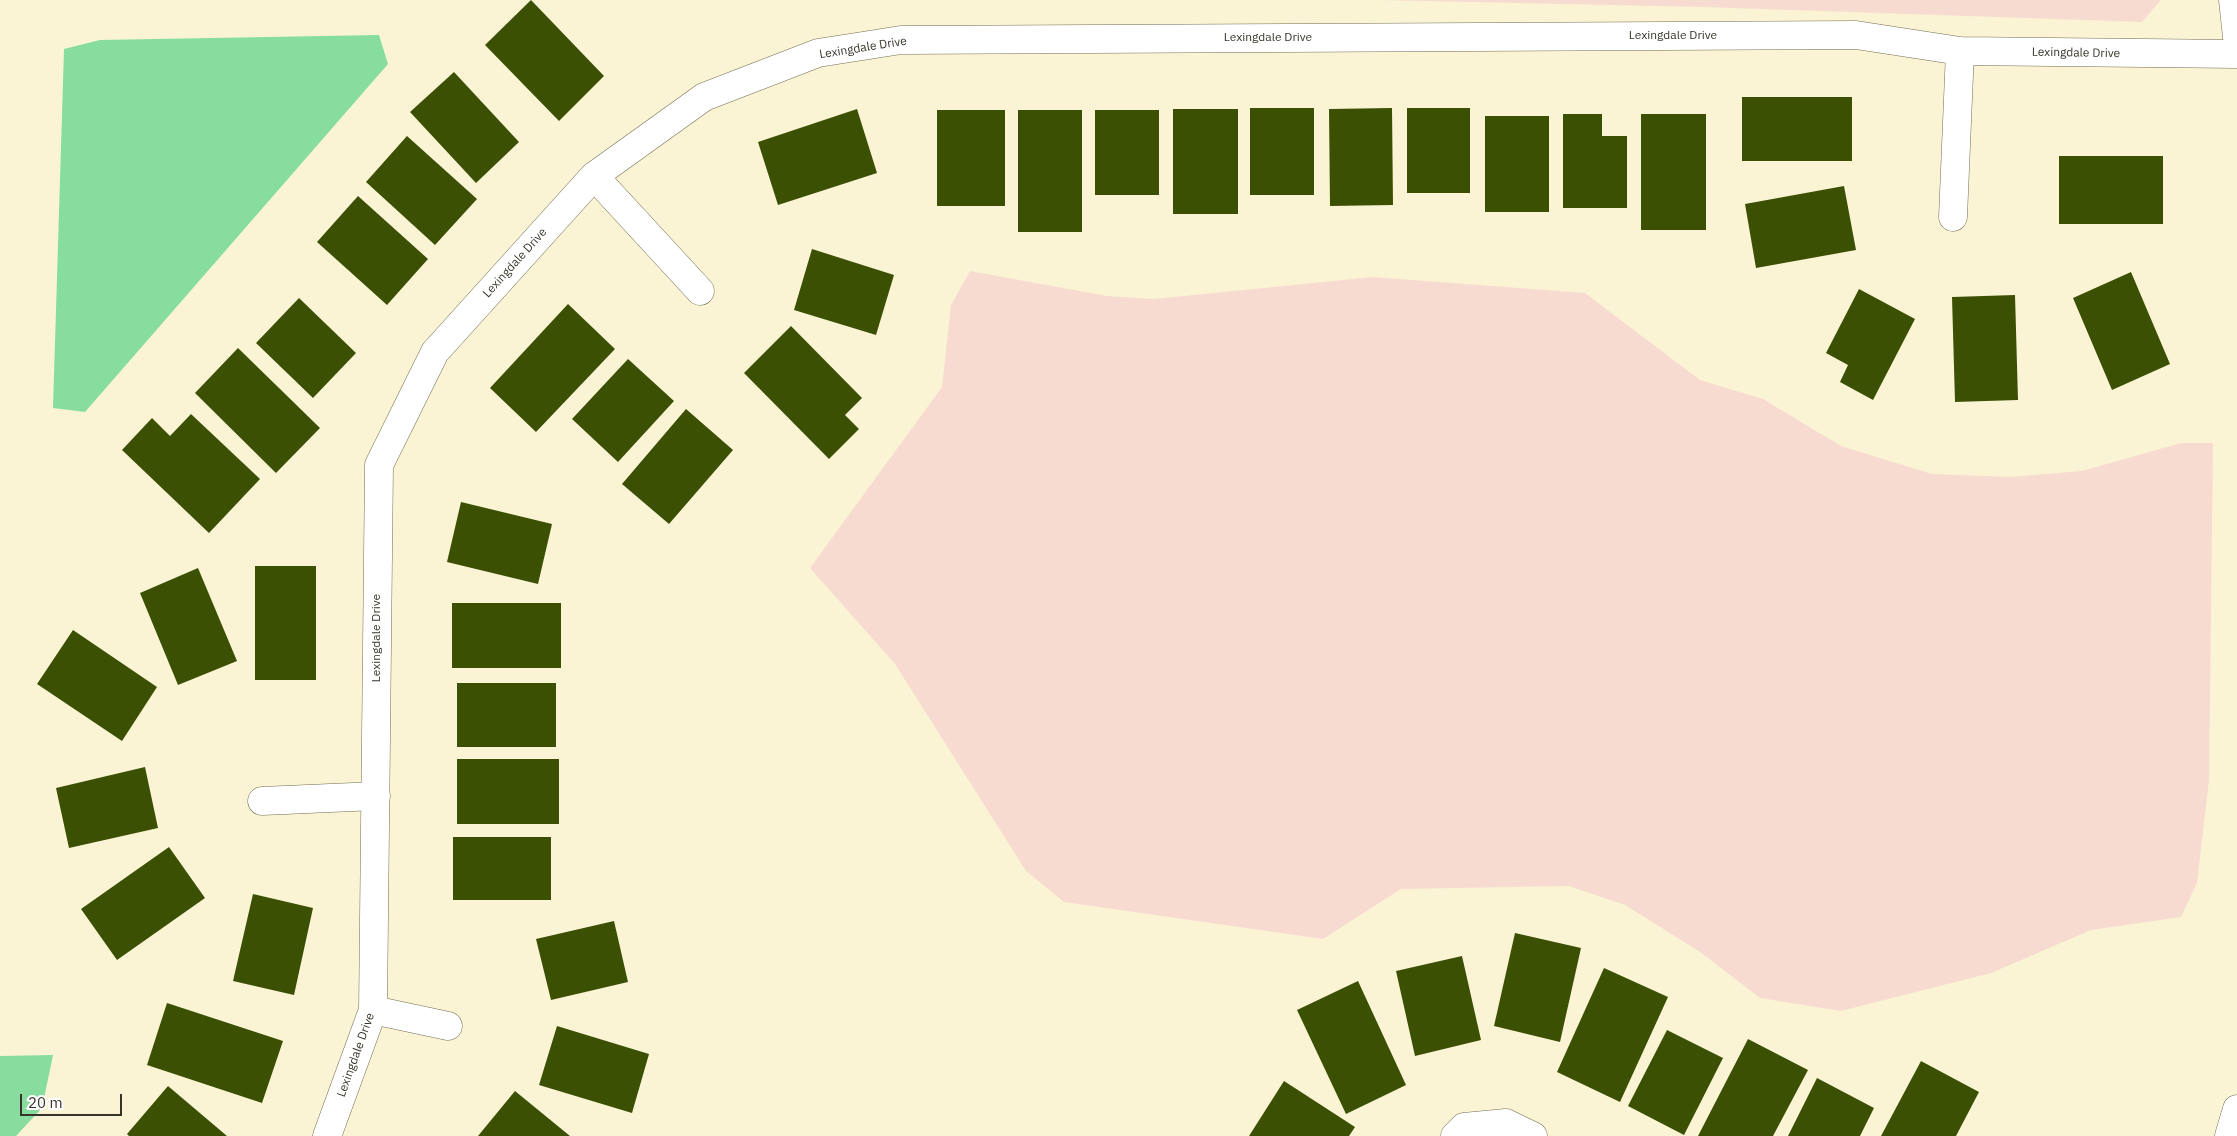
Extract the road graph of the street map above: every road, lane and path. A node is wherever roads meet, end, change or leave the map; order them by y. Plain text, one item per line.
1 (2233, 0) edge
2 (2237, 37) edge
3 (1960, 51) junction
4 (2237, 54) edge
5 (594, 176) junction
6 (1953, 217) dead end
7 (700, 291) dead end
8 (376, 796) junction
9 (262, 801) dead end
10 (373, 1010) junction
11 (448, 1026) dead end
12 (2237, 1109) edge
13 (327, 1136) edge
14 (1455, 1136) edge
15 (1533, 1136) edge
16 (2229, 1136) edge

1 - 2 street
3 - 4 street, Lexingdale Drive
3 - 5 street, Lexingdale Drive
3 - 6 street
5 - 7 street
5 - 8 street, Lexingdale Drive
8 - 9 street
8 - 10 street, Lexingdale Drive
10 - 11 street
10 - 13 street, Lexingdale Drive
12 - 16 street
14 - 15 street

